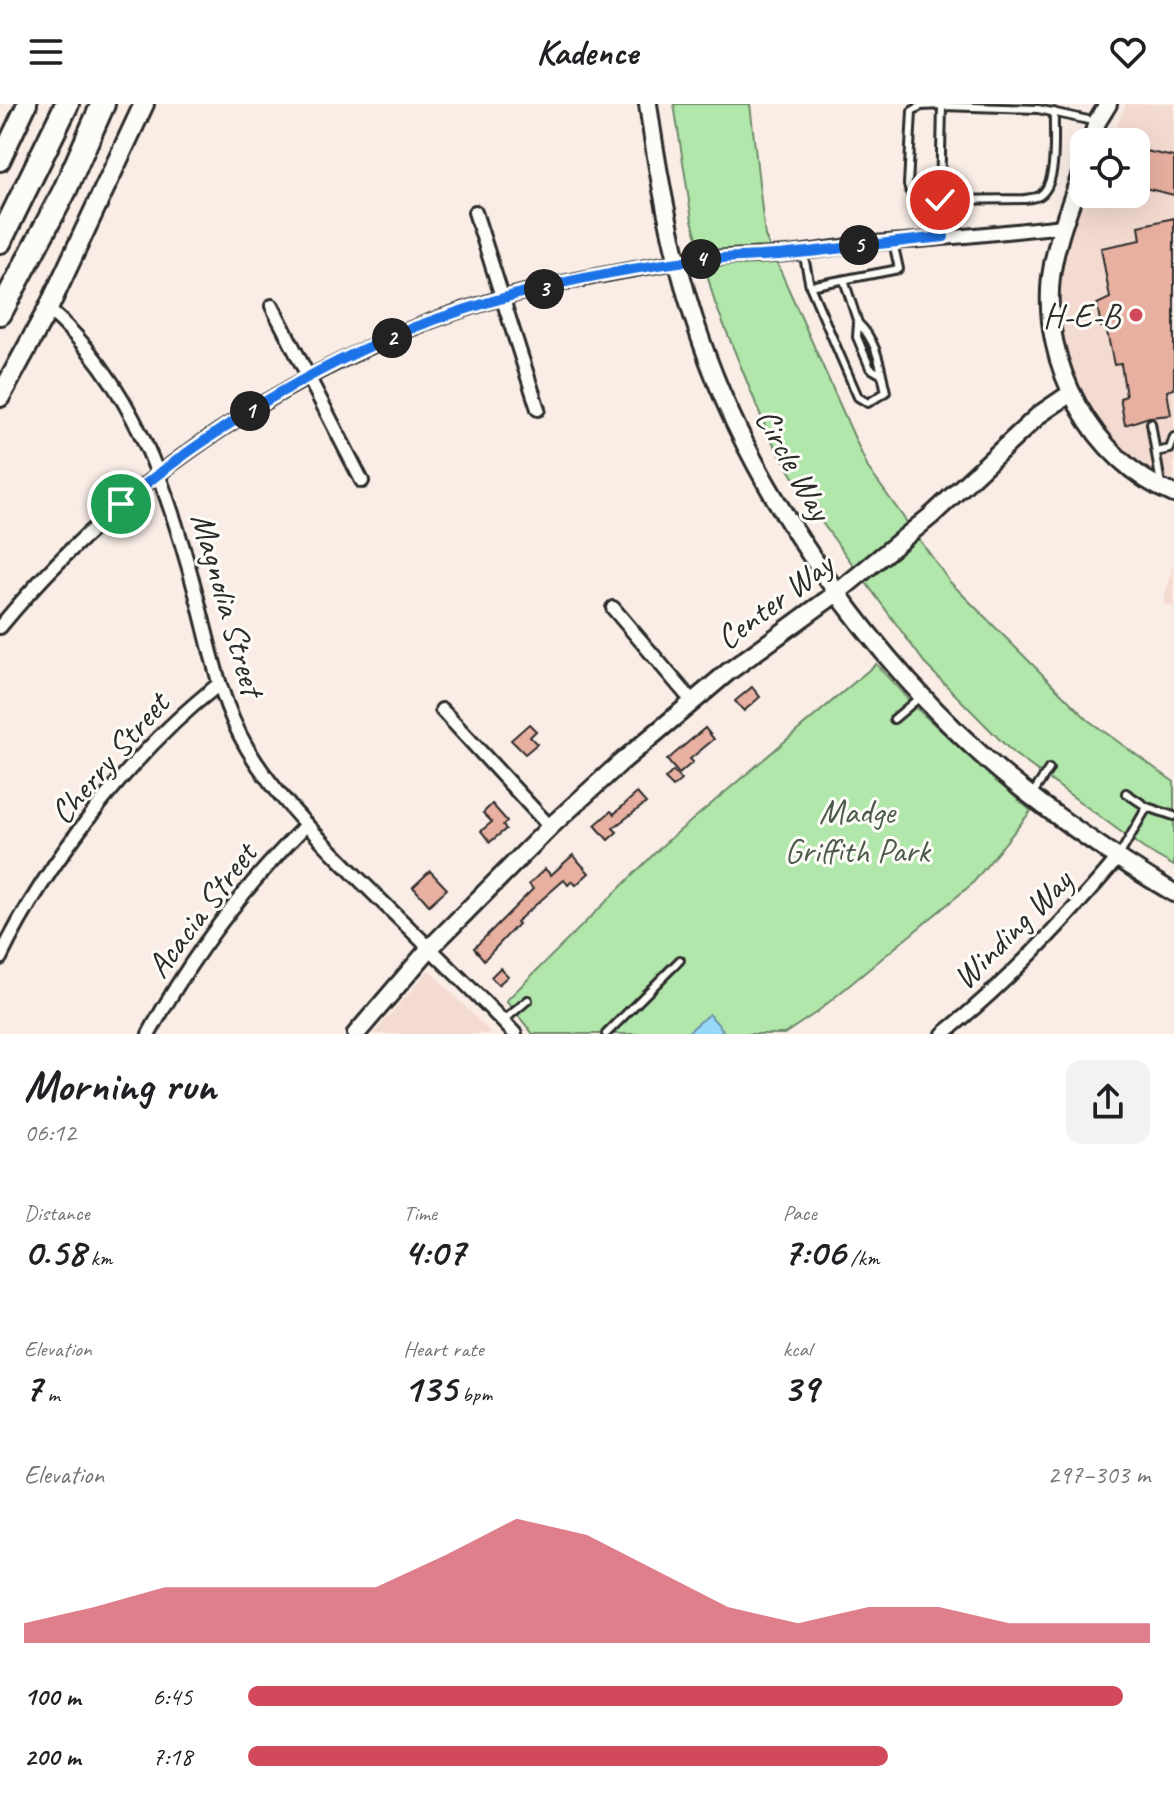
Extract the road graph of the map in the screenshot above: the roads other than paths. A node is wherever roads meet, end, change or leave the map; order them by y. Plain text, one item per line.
1 (27, 104) edge
2 (67, 104) edge
3 (103, 104) edge
4 (144, 104) edge
5 (648, 104) edge
6 (1095, 104) edge
7 (1101, 104) edge
8 (1108, 104) edge
9 (942, 105) edge
10 (1054, 112) junction
11 (1097, 122) junction
12 (1095, 128) edge
13 (0, 161) edge
14 (940, 200) junction
15 (1070, 206) edge
16 (475, 212) dead end
17 (1063, 226) junction
18 (944, 237) junction
19 (0, 241) edge
20 (893, 242) junction
21 (803, 252) junction
22 (679, 262) junction
23 (844, 280) junction
24 (810, 286) junction
25 (501, 299) junction
26 (272, 306) dead end
27 (48, 309) junction
28 (0, 313) edge
29 (858, 323) junction
30 (882, 375) junction
31 (309, 378) junction
32 (1071, 393) junction
33 (0, 397) edge
34 (538, 409) dead end
35 (1151, 423) dead end
36 (1174, 437) edge
37 (1172, 449) edge
38 (1156, 452) junction
39 (159, 473) junction
40 (362, 481) dead end
41 (1168, 491) edge
42 (838, 592) junction
43 (613, 608) dead end
44 (0, 627) edge
45 (218, 685) junction
46 (923, 694) junction
47 (692, 701) junction
48 (442, 710) dead end
49 (894, 719) dead end
50 (1049, 769) dead end
51 (1126, 793) dead end
52 (1031, 796) junction
53 (1147, 807) junction
54 (1174, 816) edge
55 (306, 825) junction
56 (550, 827) junction
57 (1117, 859) junction
58 (1174, 893) edge
59 (429, 949) junction
60 (2, 950) edge
61 (680, 960) dead end
62 (528, 1000) dead end
63 (503, 1021) junction
64 (948, 1033) edge
65 (149, 1034) edge
66 (356, 1034) edge
67 (515, 1034) edge
68 (606, 1034) edge

1 - 13 main road
2 - 19 highway
3 - 28 highway
4 - 27 main road
5 - 22 street, Circle Way
6 - 11 street
7 - 11 street
8 - 11 street
9 - 10 lane
9 - 14 lane
9 - 14 lane
10 - 11 lane
10 - 14 lane
11 - 12 street
14 - 18 lane
15 - 17 street
16 - 25 street
17 - 18 street
17 - 32 street
18 - 20 street
20 - 21 street
20 - 23 lane
21 - 22 street
21 - 24 lane
22 - 25 street
22 - 42 street, Circle Way
23 - 24 lane
23 - 29 lane
24 - 30 lane
25 - 31 street
25 - 34 street
26 - 31 street
27 - 33 main road
27 - 39 street, Magnolia Street
29 - 30 lane
29 - 30 lane
31 - 39 street
31 - 40 street
32 - 41 street
32 - 42 street, Center Way
35 - 38 lane
36 - 37 lane
37 - 38 lane
38 - 41 lane
39 - 44 street
39 - 45 street, Magnolia Street
42 - 46 street, Circle Way
42 - 47 street, Center Way
43 - 47 street
45 - 55 street, Magnolia Street
45 - 60 street, Cherry Street
46 - 49 lane
46 - 52 street, Circle Way
47 - 56 street, Center Way
48 - 56 street
50 - 52 lane
51 - 53 lane
52 - 57 street, Circle Way
53 - 54 lane
53 - 57 lane
55 - 59 street, Magnolia Street
55 - 65 street, Acacia Street
56 - 59 street, Center Way
57 - 58 street, Circle Way
57 - 64 street, Winding Way
59 - 63 street, Magnolia Street
59 - 66 street, Center Way
61 - 68 lane
62 - 63 lane
63 - 67 street, Magnolia Street

